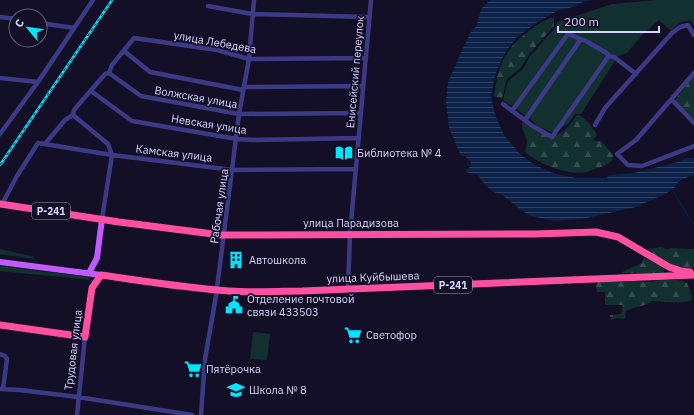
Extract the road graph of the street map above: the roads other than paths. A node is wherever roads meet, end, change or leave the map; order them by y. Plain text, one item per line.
1 (93, 0) edge
2 (254, 0) edge
3 (370, 0) edge
4 (208, 6) dead end
5 (252, 14) junction
6 (368, 17) junction
7 (48, 24) edge
8 (74, 28) junction
9 (694, 35) edge
10 (581, 39) junction
11 (124, 51) junction
12 (608, 56) junction
13 (364, 58) junction
14 (249, 59) junction
15 (109, 73) junction
16 (694, 73) edge
17 (636, 74) junction
18 (0, 78) edge
19 (38, 82) junction
20 (362, 86) junction
21 (244, 88) junction
22 (91, 91) junction
23 (672, 100) junction
24 (503, 104) dead end
25 (512, 111) junction
26 (360, 113) junction
27 (239, 114) junction
28 (73, 115) junction
29 (525, 120) junction
30 (694, 123) edge
31 (595, 125) dead end
32 (0, 134) edge
33 (358, 138) junction
34 (236, 139) junction
35 (45, 144) junction
36 (694, 146) edge
37 (112, 155) junction
38 (356, 169) junction
39 (233, 170) junction
40 (1, 204) edge
41 (102, 219) junction
42 (350, 234) junction
43 (224, 235) junction
44 (97, 258) junction
45 (0, 262) edge
46 (89, 273) junction
47 (693, 274) edge
48 (101, 275) junction
49 (92, 288) junction
50 (348, 289) junction
51 (216, 290) junction
52 (0, 325) edge
53 (85, 337) junction
54 (0, 354) edge
55 (2, 389) edge
56 (78, 398) junction
57 (77, 415) edge
58 (192, 415) edge
59 (201, 415) edge

1 - 8 street
2 - 5 street, Рабочая улица
3 - 6 street, Енисейский переулок
4 - 5 street
5 - 6 street
5 - 14 street, Рабочая улица
6 - 13 street, Енисейский переулок
7 - 8 street
8 - 19 street
9 - 17 street
10 - 12 street
10 - 25 street
10 - 29 street
11 - 14 street, улица Лебедева
11 - 15 street
11 - 21 street
12 - 17 street
12 - 29 street
13 - 14 street, улица Лебедева
13 - 20 street, Енисейский переулок
14 - 21 street, Рабочая улица
15 - 22 street
15 - 27 street, Волжская улица
16 - 23 street
17 - 31 street
18 - 19 street
19 - 32 street
20 - 21 street
20 - 26 street, Енисейский переулок
21 - 27 street, Рабочая улица
22 - 28 street
22 - 34 street, Невская улица
23 - 30 street
23 - 36 street
24 - 25 street
25 - 29 street
26 - 27 street, Волжская улица
26 - 33 street, Енисейский переулок
27 - 34 street, Рабочая улица
28 - 35 street
28 - 37 street
33 - 34 street, Невская улица
33 - 38 street, Енисейский переулок
34 - 39 street, Рабочая улица
35 - 37 street, Камская улица
35 - 40 street, Камская улица
37 - 39 street, Камская улица
37 - 41 street
38 - 39 street, Камская улица
38 - 42 street, Енисейский переулок
39 - 43 street, Рабочая улица
40 - 41 highway, улица Парадизова / Р-241
41 - 43 highway, улица Парадизова / Р-241
41 - 44 main road
42 - 43 highway, улица Парадизова / Р-241
42 - 47 highway, улица Парадизова / Р-241
42 - 50 street, Енисейский переулок
43 - 51 street, Рабочая улица
44 - 46 main road
44 - 48 main road
45 - 46 main road
46 - 48 main road
46 - 49 main road
47 - 50 highway, улица Куйбышева / Р-241
48 - 49 highway
48 - 51 highway, улица Куйбышева
49 - 53 highway, Трудовая улица
50 - 51 highway, улица Куйбышева / Р-241
51 - 59 street, Рабочая улица
52 - 53 highway
53 - 56 street, Трудовая улица
54 - 55 street
55 - 56 street
56 - 57 street, Трудовая улица
56 - 58 street

